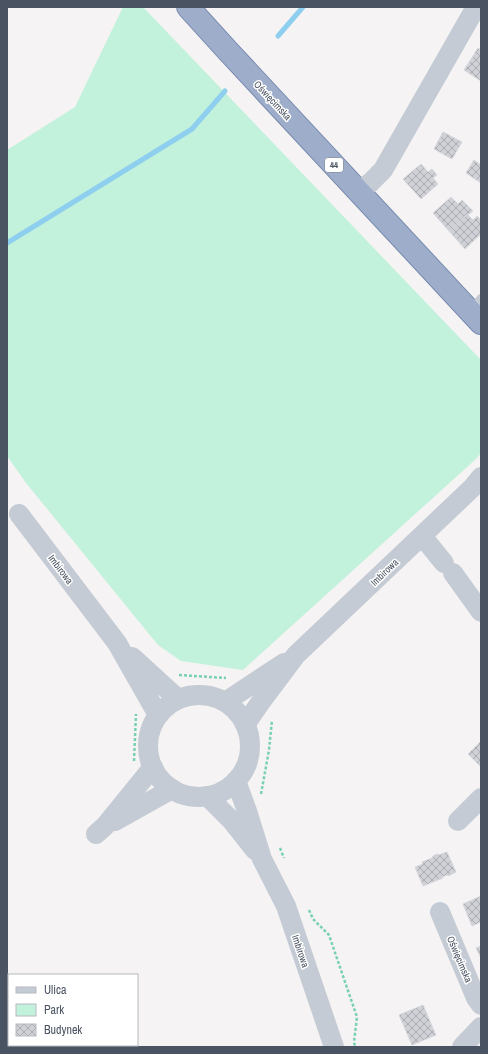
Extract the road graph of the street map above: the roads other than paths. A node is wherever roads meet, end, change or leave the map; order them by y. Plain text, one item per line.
1 (188, 7) edge
2 (476, 7) edge
3 (360, 192) junction
4 (478, 311) edge
5 (478, 482) edge
6 (18, 514) dead end
7 (422, 536) junction
8 (481, 612) edge
9 (117, 644) junction
10 (296, 656) junction
11 (178, 699) junction
12 (225, 702) junction
13 (158, 715) junction
14 (245, 725) junction
15 (143, 766) junction
16 (236, 781) junction
17 (172, 788) junction
18 (207, 796) junction
19 (481, 798) edge
20 (458, 821) dead end
21 (262, 859) junction
22 (440, 912) dead end
23 (481, 1005) edge
24 (481, 1027) edge
25 (334, 1047) edge
26 (462, 1047) edge

1 - 3 highway, Oświęcimska / 44
2 - 3 street
3 - 4 highway, Oświęcimska / 44
5 - 7 street, Imbirowa
6 - 9 street, Imbirowa
7 - 8 street
7 - 10 street, Imbirowa
9 - 11 street, Imbirowa
9 - 13 street, Imbirowa
10 - 12 street, Imbirowa
10 - 14 street, Imbirowa
11 - 12 street
11 - 13 street
12 - 14 street
13 - 15 street
14 - 16 street
15 - 17 street
15 - 17 street
16 - 18 street
16 - 21 street, Imbirowa
17 - 18 street
18 - 21 street, Imbirowa
19 - 20 street
21 - 25 street, Imbirowa
22 - 23 street, Oświęcimska
24 - 26 street

